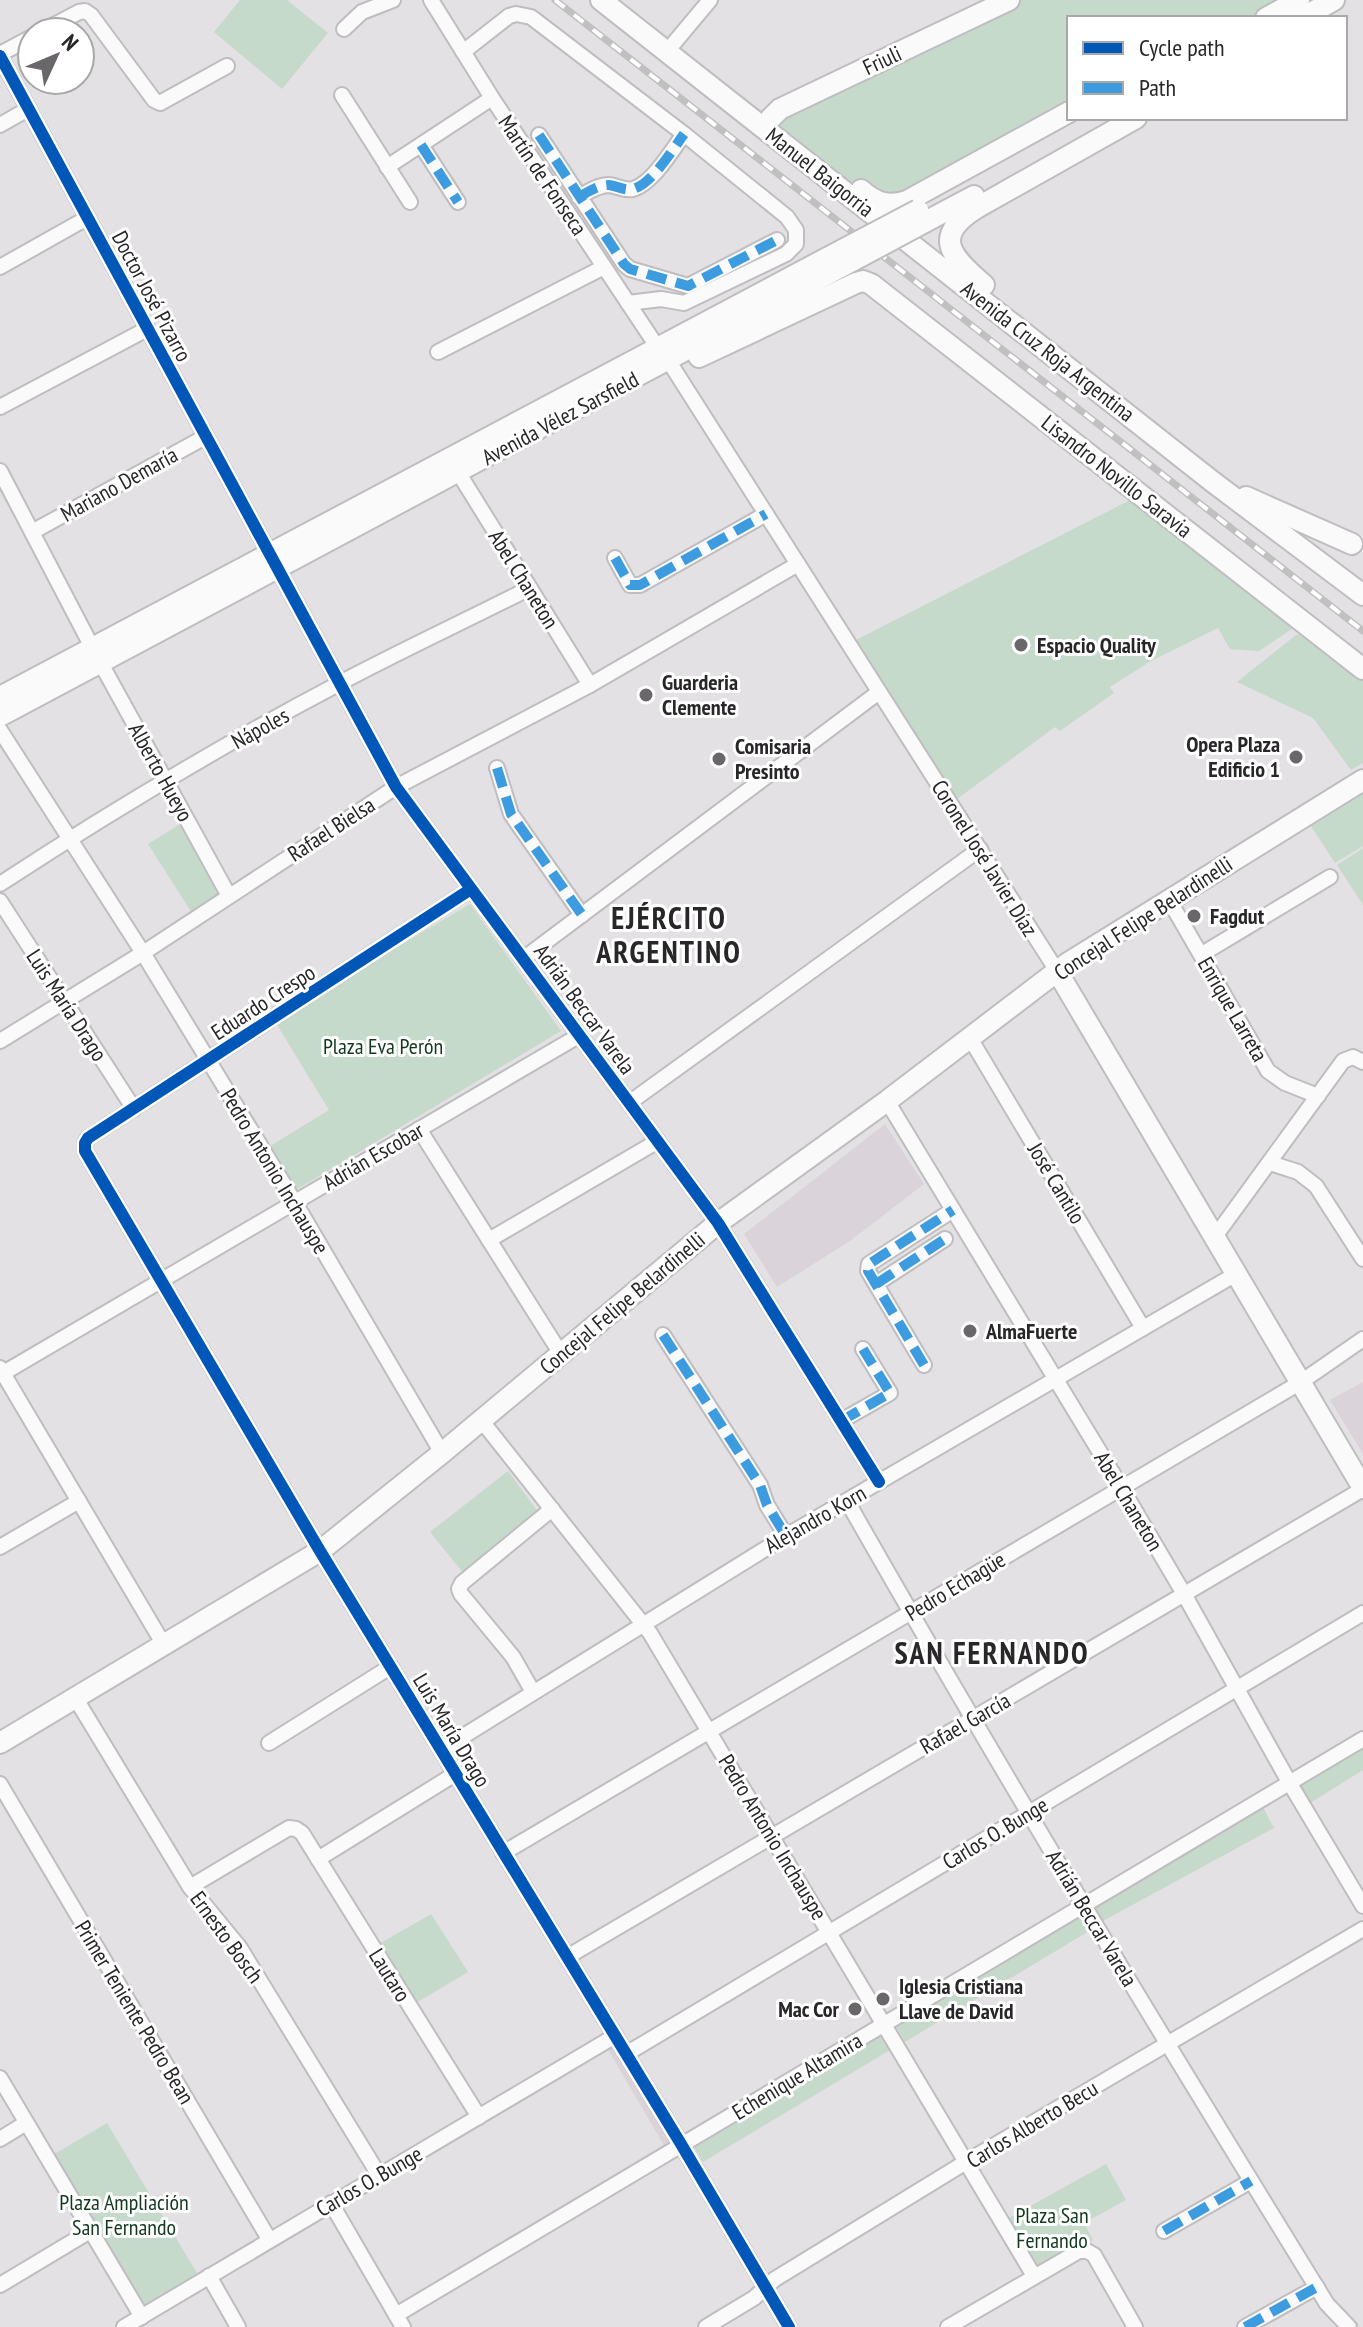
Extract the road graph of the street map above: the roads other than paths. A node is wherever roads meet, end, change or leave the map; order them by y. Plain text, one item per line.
1 (393, 0) edge
2 (431, 0) edge
3 (601, 0) edge
4 (620, 0) edge
5 (710, 0) edge
6 (1009, 0) edge
7 (1288, 0) edge
8 (1299, 0) edge
9 (1334, 0) edge
10 (974, 7) edge
11 (75, 16) edge
12 (92, 16) edge
13 (1268, 16) edge
14 (1270, 16) edge
15 (1306, 16) edge
16 (96, 22) edge
17 (344, 29) dead end
18 (674, 43) junction
19 (463, 52) junction
20 (0, 55) edge
21 (227, 66) dead end
22 (342, 95) dead end
23 (492, 98) junction
24 (28, 109) junction
25 (1067, 113) edge
26 (1082, 120) edge
27 (1114, 120) edge
28 (1132, 120) edge
29 (766, 123) junction
30 (0, 125) edge
31 (684, 134) junction
32 (539, 135) dead end
33 (421, 145) junction
34 (387, 167) junction
35 (846, 178) junction
36 (579, 197) junction
37 (410, 202) dead end
38 (458, 202) dead end
39 (922, 216) junction
40 (87, 218) junction
41 (882, 221) junction
42 (777, 240) dead end
43 (0, 267) edge
44 (604, 267) junction
45 (628, 303) junction
46 (147, 329) junction
47 (438, 352) dead end
48 (663, 354) junction
49 (0, 407) edge
50 (1124, 411) junction
51 (205, 437) junction
52 (0, 471) edge
53 (458, 472) junction
54 (1213, 482) junction
55 (766, 514) junction
56 (32, 532) junction
57 (1358, 545) edge
58 (615, 558) dead end
59 (273, 561) junction
60 (798, 564) junction
61 (1348, 579) edge
62 (530, 588) junction
63 (1363, 595) edge
64 (96, 656) junction
65 (1363, 669) edge
66 (339, 684) junction
67 (590, 685) junction
68 (879, 692) junction
69 (0, 697) edge
70 (0, 716) edge
71 (0, 730) edge
72 (497, 768) dead end
73 (1363, 780) edge
74 (166, 781) junction
75 (396, 787) junction
76 (69, 838) junction
77 (980, 849) junction
78 (1330, 877) dead end
79 (0, 884) edge
80 (471, 889) junction
81 (229, 896) junction
82 (1169, 900) junction
83 (0, 901) edge
84 (582, 915) junction
85 (143, 953) junction
86 (1202, 954) junction
87 (523, 959) junction
88 (1057, 971) junction
89 (65, 1002) junction
90 (580, 1035) junction
91 (970, 1038) junction
92 (0, 1041) edge
93 (209, 1061) junction
94 (1363, 1062) edge
95 (1318, 1096) junction
96 (887, 1101) junction
97 (629, 1103) junction
98 (134, 1109) junction
99 (419, 1129) junction
100 (658, 1141) junction
101 (85, 1151) joint
102 (1270, 1163) junction
103 (294, 1201) junction
104 (953, 1210) junction
105 (718, 1223) junction
106 (1214, 1238) junction
107 (945, 1239) dead end
108 (489, 1240) junction
109 (1363, 1259) edge
110 (1236, 1274) junction
111 (160, 1280) junction
112 (876, 1284) junction
113 (1143, 1328) junction
114 (663, 1335) dead end
115 (1363, 1339) edge
116 (863, 1349) dead end
117 (561, 1354) junction
118 (924, 1365) dead end
119 (1, 1372) edge
120 (1056, 1379) junction
121 (1301, 1382) junction
122 (481, 1420) junction
123 (841, 1421) junction
124 (442, 1453) junction
125 (879, 1482) junction
126 (1121, 1487) junction
127 (1363, 1489) edge
128 (79, 1501) junction
129 (847, 1501) junction
130 (552, 1509) junction
131 (786, 1536) junction
132 (0, 1547) edge
133 (320, 1551) junction
134 (1184, 1594) junction
135 (910, 1612) junction
136 (1363, 1613) edge
137 (643, 1624) junction
138 (164, 1645) junction
139 (390, 1667) junction
140 (1237, 1689) junction
141 (533, 1692) junction
142 (76, 1699) junction
143 (973, 1718) junction
144 (710, 1731) junction
145 (1363, 1739) edge
146 (0, 1743) edge
147 (269, 1743) dead end
148 (441, 1750) junction
149 (455, 1774) junction
150 (1289, 1782) junction
151 (0, 1784) edge
152 (1029, 1813) junction
153 (773, 1836) junction
154 (503, 1853) junction
155 (318, 1859) junction
156 (190, 1887) junction
157 (1084, 1904) junction
158 (1363, 1906) edge
159 (1363, 1929) edge
160 (830, 1932) junction
161 (567, 1957) junction
162 (884, 2024) junction
163 (615, 2036) junction
164 (1167, 2044) junction
165 (626, 2054) junction
166 (0, 2078) edge
167 (479, 2117) junction
168 (26, 2123) junction
169 (0, 2139) edge
170 (681, 2144) junction
171 (966, 2162) junction
172 (379, 2175) junction
173 (1251, 2181) junction
174 (331, 2203) junction
175 (90, 2231) junction
176 (1164, 2231) dead end
177 (269, 2239) junction
178 (209, 2276) junction
179 (1034, 2276) junction
180 (0, 2285) edge
181 (767, 2287) junction
182 (1317, 2287) junction
183 (142, 2317) junction
184 (399, 2321) edge
185 (124, 2327) edge
186 (238, 2327) edge
187 (706, 2327) edge
188 (789, 2327) edge
189 (948, 2327) edge
190 (1135, 2327) edge
191 (1245, 2327) edge
192 (1349, 2327) edge

1 - 17 street
2 - 19 street, Martín de Fonseca
3 - 29 main road, Manuel Baigorria
4 - 18 main road, Manuel Baigorria
5 - 18 street
6 - 10 main road, Friuli
7 - 13 street
8 - 14 main road
9 - 15 main road
10 - 29 main road, Friuli
11 - 12 street
16 - 21 street
18 - 29 main road, Manuel Baigorria
19 - 23 street, Martín de Fonseca
19 - 31 street
20 - 24 street, Doctor José Pizarro
22 - 34 street
23 - 33 street
23 - 44 street, Martín de Fonseca
24 - 30 street
24 - 40 street, Doctor José Pizarro
25 - 35 main road
26 - 39 main road, Avenida Vélez Sarsfield
27 - 39 main road, Avenida Vélez Sarsfield
28 - 50 main road
29 - 35 main road, Manuel Baigorria
29 - 41 main road, Manuel Baigorria
31 - 36 street
31 - 45 street
32 - 36 street
33 - 34 street
33 - 38 street
34 - 37 street
35 - 41 main road, Manuel Baigorria
36 - 42 street
39 - 48 main road, Avenida Vélez Sarsfield, bridge
40 - 43 street
40 - 46 street, Doctor José Pizarro
41 - 50 main road, Avenida Cruz Roja Argentina
44 - 45 street, Martín de Fonseca
44 - 47 street
45 - 48 street, Martín de Fonseca
46 - 49 street
46 - 51 street, Doctor José Pizarro
48 - 53 main road, Avenida Vélez Sarsfield
48 - 55 street, Coronel José Javier Díaz
48 - 59 main road, Avenida Vélez Sarsfield
48 - 65 main road, Lisandro Novillo Saravia
50 - 54 main road, Avenida Cruz Roja Argentina
51 - 56 street, Mariano Demaría
51 - 59 street, Doctor José Pizarro
52 - 56 street, Alberto Hueyo
53 - 59 main road, Avenida Vélez Sarsfield
53 - 62 street, Abel Chaneton
54 - 57 main road, Avenida Cruz Roja Argentina
54 - 61 main road, Avenida Cruz Roja Argentina
55 - 58 street
55 - 60 street, Coronel José Javier Díaz
56 - 64 street, Alberto Hueyo
57 - 61 main road
59 - 64 main road, Avenida Vélez Sarsfield
59 - 66 street, Adrián Beccar Varela
60 - 67 street, Rafael Bielsa
60 - 68 street, Coronel José Javier Díaz
61 - 63 main road, Avenida Cruz Roja Argentina
62 - 66 street, Nápoles
62 - 67 street, Abel Chaneton
64 - 69 main road, Avenida Vélez Sarsfield
64 - 70 main road, Avenida Vélez Sarsfield
64 - 74 street, Alberto Hueyo
66 - 74 street, Nápoles
66 - 75 street, Adrián Beccar Varela
67 - 75 street, Rafael Bielsa
68 - 77 street, Coronel José Javier Díaz
68 - 84 street
71 - 76 street, Pedro Antonio Inchauspe
72 - 84 street
73 - 82 main road, Concejal Felipe Belardinelli
74 - 76 street, Nápoles
74 - 81 street, Alberto Hueyo
75 - 80 street, Adrián Beccar Varela
75 - 81 street, Rafael Bielsa
76 - 79 street, Nápoles
76 - 85 street, Pedro Antonio Inchauspe
77 - 88 street, Coronel José Javier Díaz
77 - 97 street
78 - 86 street
80 - 87 street, Adrián Beccar Varela
80 - 93 street, Eduardo Crespo
81 - 85 street, Rafael Bielsa
82 - 86 street, Enrique Larreta
82 - 88 main road, Concejal Felipe Belardinelli
83 - 89 street, Luis María Drago
84 - 87 street
85 - 89 street, Rafael Bielsa
85 - 93 street, Pedro Antonio Inchauspe
86 - 95 street, Enrique Larreta
87 - 90 street, Adrián Beccar Varela
88 - 91 main road, Concejal Felipe Belardinelli
88 - 106 main road, Coronel José Javier Díaz
89 - 92 street, Rafael Bielsa
89 - 98 street, Luis María Drago
90 - 97 street, Adrián Beccar Varela
90 - 99 street, Adrián Escobar
91 - 96 main road, Concejal Felipe Belardinelli
91 - 113 street, José Cantilo
93 - 98 street, Eduardo Crespo
93 - 103 street, Pedro Antonio Inchauspe
94 - 95 street
95 - 102 street
96 - 104 street, Abel Chaneton
96 - 105 main road, Concejal Felipe Belardinelli
97 - 100 street, Adrián Beccar Varela
98 - 101 street, Eduardo Crespo
99 - 103 street, Adrián Escobar
99 - 108 street
100 - 105 street, Adrián Beccar Varela
100 - 108 street
101 - 111 street, Luis María Drago
102 - 106 street
102 - 109 street
103 - 111 street, Adrián Escobar
103 - 124 street, Pedro Antonio Inchauspe
104 - 112 street
104 - 120 street, Abel Chaneton
105 - 117 main road, Concejal Felipe Belardinelli
105 - 123 street, Adrián Beccar Varela
106 - 110 main road, Coronel José Javier Díaz
107 - 112 street
108 - 117 street
110 - 113 street, Alejandro Korn
110 - 121 main road, Coronel José Javier Díaz
111 - 119 street, Adrián Escobar
111 - 133 street, Luis María Drago
112 - 118 street
113 - 120 street, Alejandro Korn
114 - 131 street
115 - 121 street, Pedro Echagüe
116 - 123 street
117 - 122 main road, Concejal Felipe Belardinelli
119 - 128 street
120 - 125 street, Alejandro Korn
120 - 126 street, Abel Chaneton
121 - 126 street, Pedro Echagüe
121 - 127 main road, Coronel José Javier Díaz
122 - 124 main road, Concejal Felipe Belardinelli
122 - 130 street, Pedro Antonio Inchauspe
123 - 125 street, Adrián Beccar Varela
124 - 133 main road, Concejal Felipe Belardinelli
125 - 129 street, Alejandro Korn
126 - 134 street, Abel Chaneton
126 - 135 street, Pedro Echagüe
127 - 134 street, Rafael García
128 - 132 street
128 - 138 street
129 - 131 street, Alejandro Korn
129 - 135 street, Adrián Beccar Varela
130 - 137 street, Pedro Antonio Inchauspe
130 - 141 street
131 - 137 street, Alejandro Korn
133 - 138 main road, Concejal Felipe Belardinelli
133 - 139 street, Luis María Drago
134 - 140 street, Abel Chaneton
134 - 143 street, Rafael García
135 - 143 street, Adrián Beccar Varela
135 - 144 street, Pedro Echagüe
136 - 140 street, Carlos O. Bunge
137 - 141 street, Alejandro Korn
137 - 144 street, Pedro Antonio Inchauspe
138 - 142 main road, Concejal Felipe Belardinelli
139 - 147 street
139 - 148 street, Luis María Drago
140 - 150 street, Abel Chaneton
140 - 152 street, Carlos O. Bunge
141 - 148 street, Alejandro Korn
142 - 146 main road, Concejal Felipe Belardinelli
142 - 156 street, Ernesto Bosch
143 - 152 street, Adrián Beccar Varela
143 - 153 street, Rafael García
144 - 153 street, Pedro Antonio Inchauspe
144 - 154 street, Pedro Echagüe
145 - 150 street, Echenique Altamira
148 - 149 street, Luis María Drago
149 - 154 street, Luis María Drago
149 - 155 street
150 - 157 street, Echenique Altamira
150 - 158 street, Abel Chaneton
151 - 177 street, Primer Teniente Pedro Bean
152 - 157 street, Adrián Beccar Varela
152 - 160 street, Carlos O. Bunge
153 - 160 street, Pedro Antonio Inchauspe
153 - 161 street, Rafael García
154 - 161 street, Luis María Drago
155 - 156 street, Lautaro
155 - 167 street, Lautaro
156 - 172 street, Ernesto Bosch
157 - 162 street, Echenique Altamira
157 - 164 street, Adrián Beccar Varela
159 - 164 street, Carlos Alberto Becu
160 - 162 street, Pedro Antonio Inchauspe
160 - 165 street, Carlos O. Bunge
161 - 163 street, Luis María Drago
162 - 170 street, Echenique Altamira
162 - 171 street, Pedro Antonio Inchauspe
163 - 165 street, Luis María Drago
163 - 167 street, Carlos O. Bunge
164 - 171 street, Carlos Alberto Becu
164 - 173 street, Adrián Beccar Varela
165 - 170 street, Luis María Drago
166 - 168 street
167 - 172 street, Carlos O. Bunge
168 - 169 street
168 - 175 street
170 - 181 street, Luis María Drago
170 - 184 street, Echenique Altamira
171 - 179 street, Pedro Antonio Inchauspe
171 - 181 street, Carlos Alberto Becu
172 - 174 street, Carlos O. Bunge
173 - 176 street
173 - 182 street, Adrián Beccar Varela
174 - 177 street, Carlos O. Bunge
174 - 184 street
175 - 180 street
175 - 183 street
177 - 178 street, Carlos O. Bunge
178 - 183 street, Carlos O. Bunge
178 - 186 street
179 - 189 street
179 - 190 street
181 - 187 street, Carlos Alberto Becu
181 - 188 street, Luis María Drago
182 - 191 street
182 - 192 street, Adrián Beccar Varela
183 - 185 street, Carlos O. Bunge

